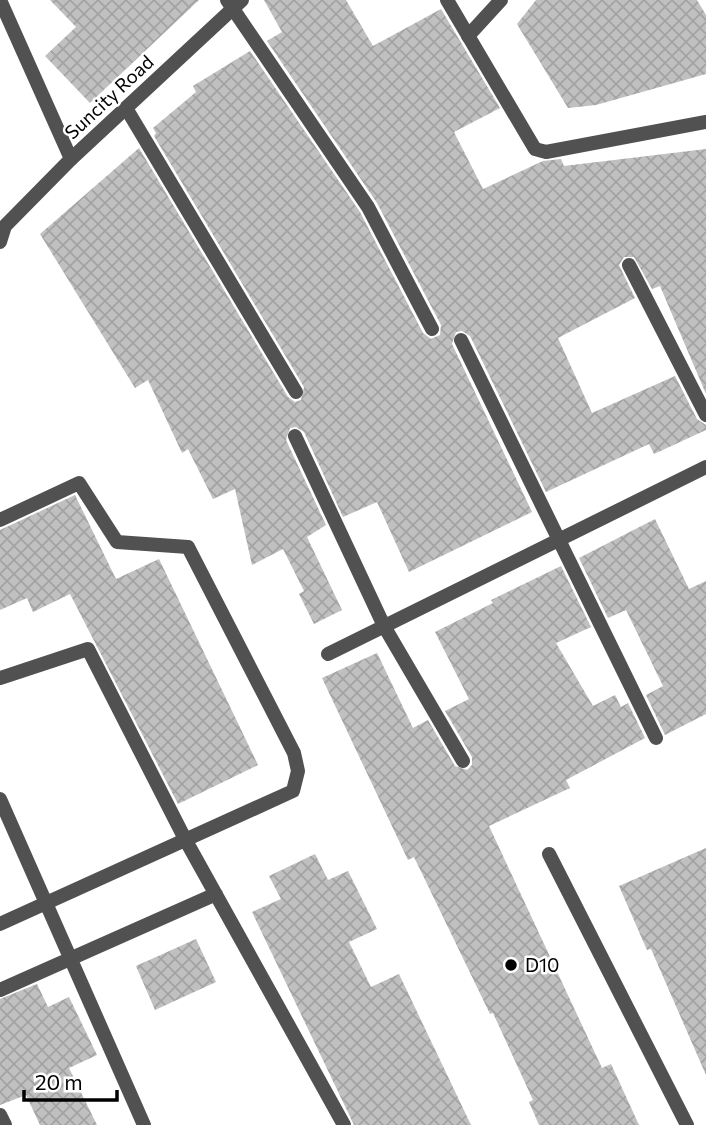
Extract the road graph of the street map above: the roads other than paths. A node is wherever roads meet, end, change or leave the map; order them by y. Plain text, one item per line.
1 (0, 0) edge
2 (447, 0) edge
3 (501, 0) edge
4 (234, 3) edge
5 (468, 36) junction
6 (126, 108) junction
7 (706, 122) edge
8 (71, 159) junction
9 (3, 226) edge
10 (0, 242) edge
11 (629, 265) dead end
12 (432, 329) dead end
13 (461, 341) dead end
14 (296, 392) dead end
15 (706, 415) edge
16 (295, 436) dead end
17 (706, 467) edge
18 (0, 520) edge
19 (561, 540) junction
20 (384, 626) junction
21 (328, 654) dead end
22 (0, 678) edge
23 (656, 738) dead end
24 (463, 761) dead end
25 (0, 799) edge
26 (185, 839) junction
27 (549, 854) dead end
28 (216, 894) junction
29 (48, 903) junction
30 (0, 924) edge
31 (68, 958) junction
32 (0, 990) edge
33 (0, 1115) edge
34 (5, 1125) edge
35 (144, 1125) edge
36 (344, 1125) edge
37 (687, 1125) edge

1 - 8 street
2 - 5 street
3 - 5 street
4 - 6 street, Suncity Road
4 - 12 street
5 - 7 street
6 - 8 street, Suncity Road
6 - 14 street
8 - 9 street, Suncity Road
9 - 10 street, Suncity Road
11 - 15 street
13 - 19 street
16 - 20 street
17 - 19 street
18 - 26 street
19 - 20 street
19 - 23 street
20 - 21 street
20 - 24 street
22 - 26 street
25 - 29 street
26 - 28 street
26 - 29 street
27 - 37 street
28 - 31 street
28 - 36 street
29 - 30 street
29 - 31 street
31 - 32 street
31 - 35 street
33 - 34 street

